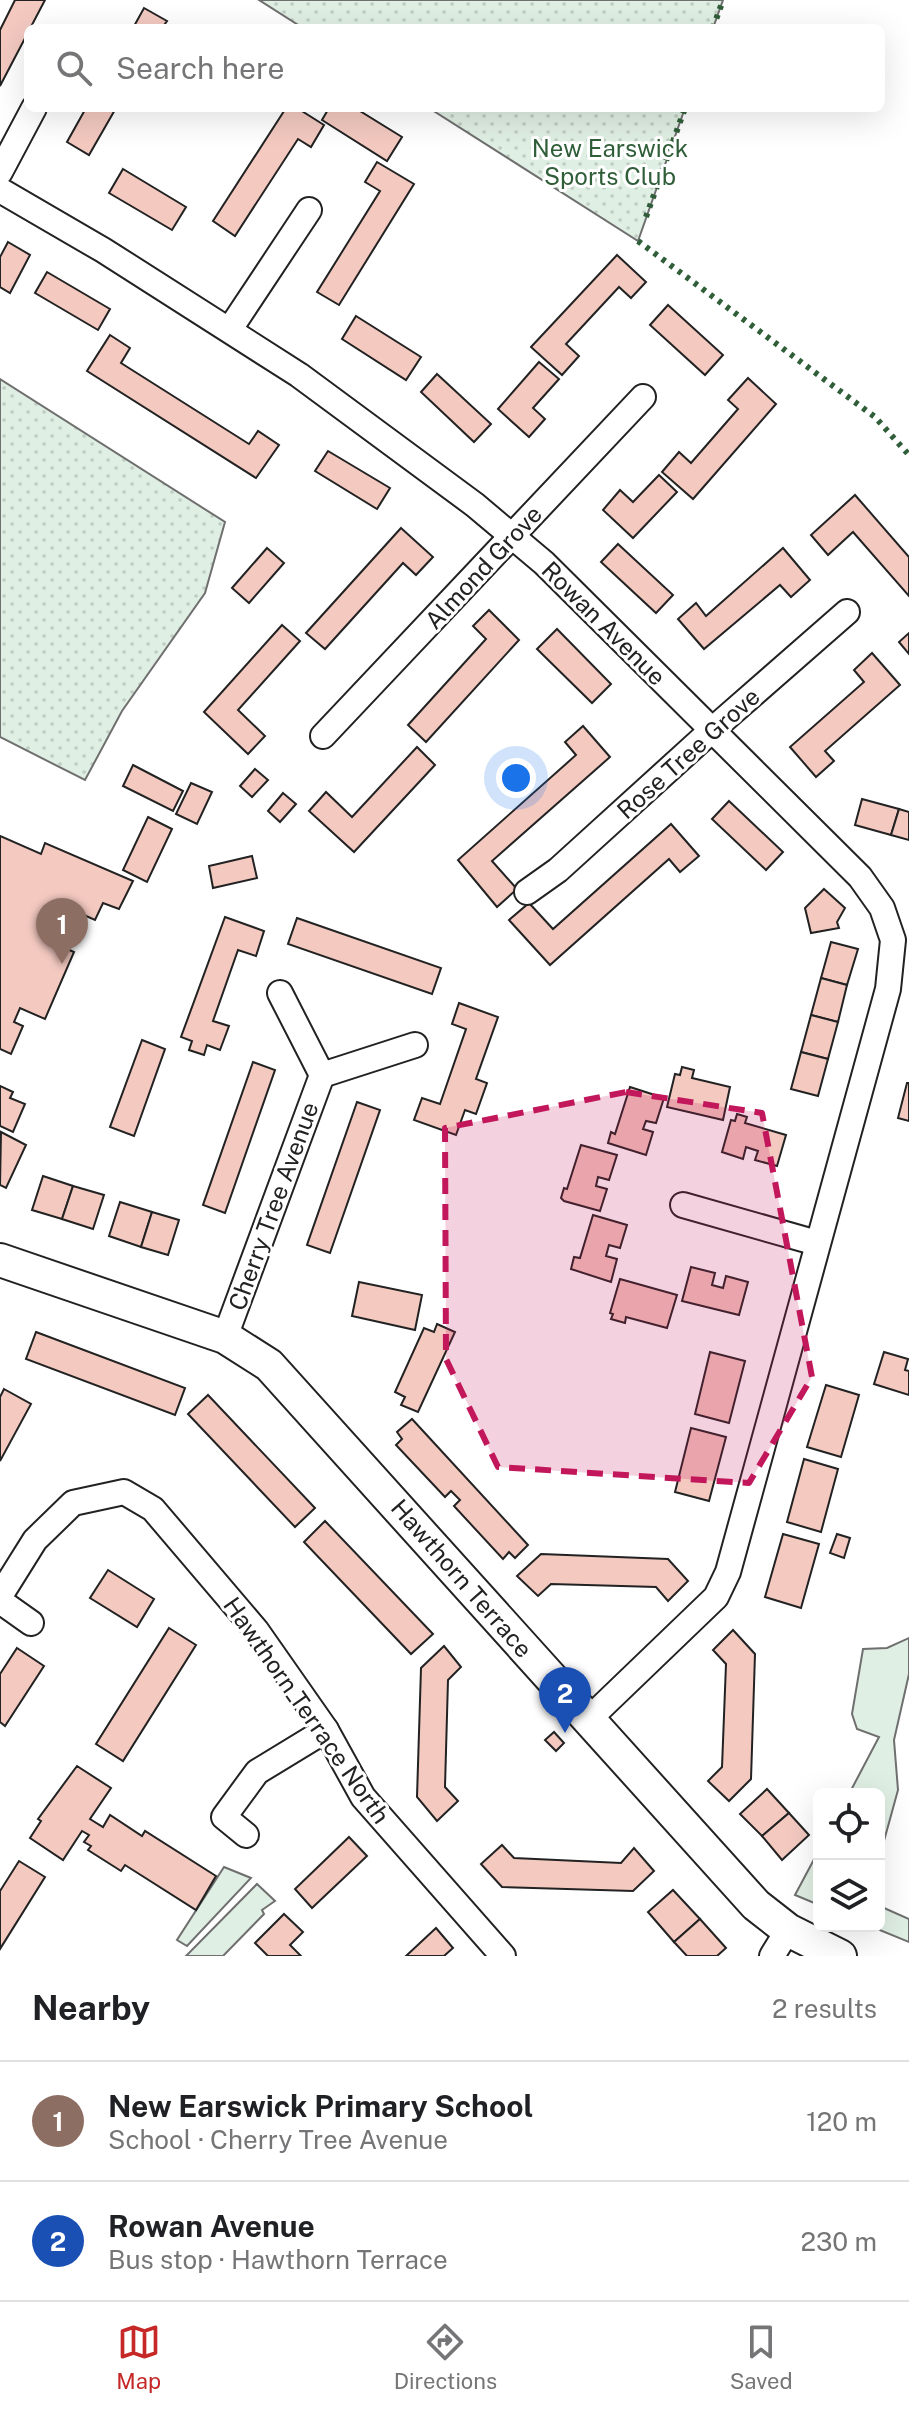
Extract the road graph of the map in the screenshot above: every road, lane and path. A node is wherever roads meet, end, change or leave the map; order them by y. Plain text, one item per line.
1 (32, 112) edge
2 (0, 172) edge
3 (0, 190) edge
4 (309, 210) dead end
5 (230, 329) junction
6 (643, 397) dead end
7 (512, 536) junction
8 (847, 612) dead end
9 (711, 731) junction
10 (323, 736) dead end
11 (527, 892) dead end
12 (901, 940) edge
13 (280, 993) dead end
14 (415, 1045) dead end
15 (322, 1075) junction
16 (683, 1205) dead end
17 (817, 1243) junction
18 (0, 1260) edge
19 (225, 1337) junction
20 (0, 1599) edge
21 (31, 1623) dead end
22 (587, 1721) junction
23 (326, 1730) junction
24 (246, 1835) dead end
25 (780, 1943) edge
26 (503, 1956) edge
27 (840, 1956) edge

1 - 2 street
3 - 5 street, Rowan Avenue
4 - 5 street
5 - 7 street, Rowan Avenue
6 - 7 street, Almond Grove
7 - 9 street, Rowan Avenue
7 - 10 street, Almond Grove
8 - 9 street, Rose Tree Grove
9 - 11 street, Rose Tree Grove
9 - 12 street, Rowan Avenue
12 - 17 street, Rowan Avenue
13 - 15 street, Cherry Tree Avenue
14 - 15 street, Cherry Tree Avenue
15 - 19 street, Cherry Tree Avenue
16 - 17 street
17 - 22 street, Rowan Avenue
18 - 19 street, Hawthorn Terrace
19 - 22 street, Hawthorn Terrace
20 - 21 street, Hawthorn Terrace North
20 - 23 street, Hawthorn Terrace North
22 - 25 street, Hawthorn Terrace
23 - 24 street
23 - 26 street, Hawthorn Terrace North
25 - 27 street, Hawthorn Terrace

